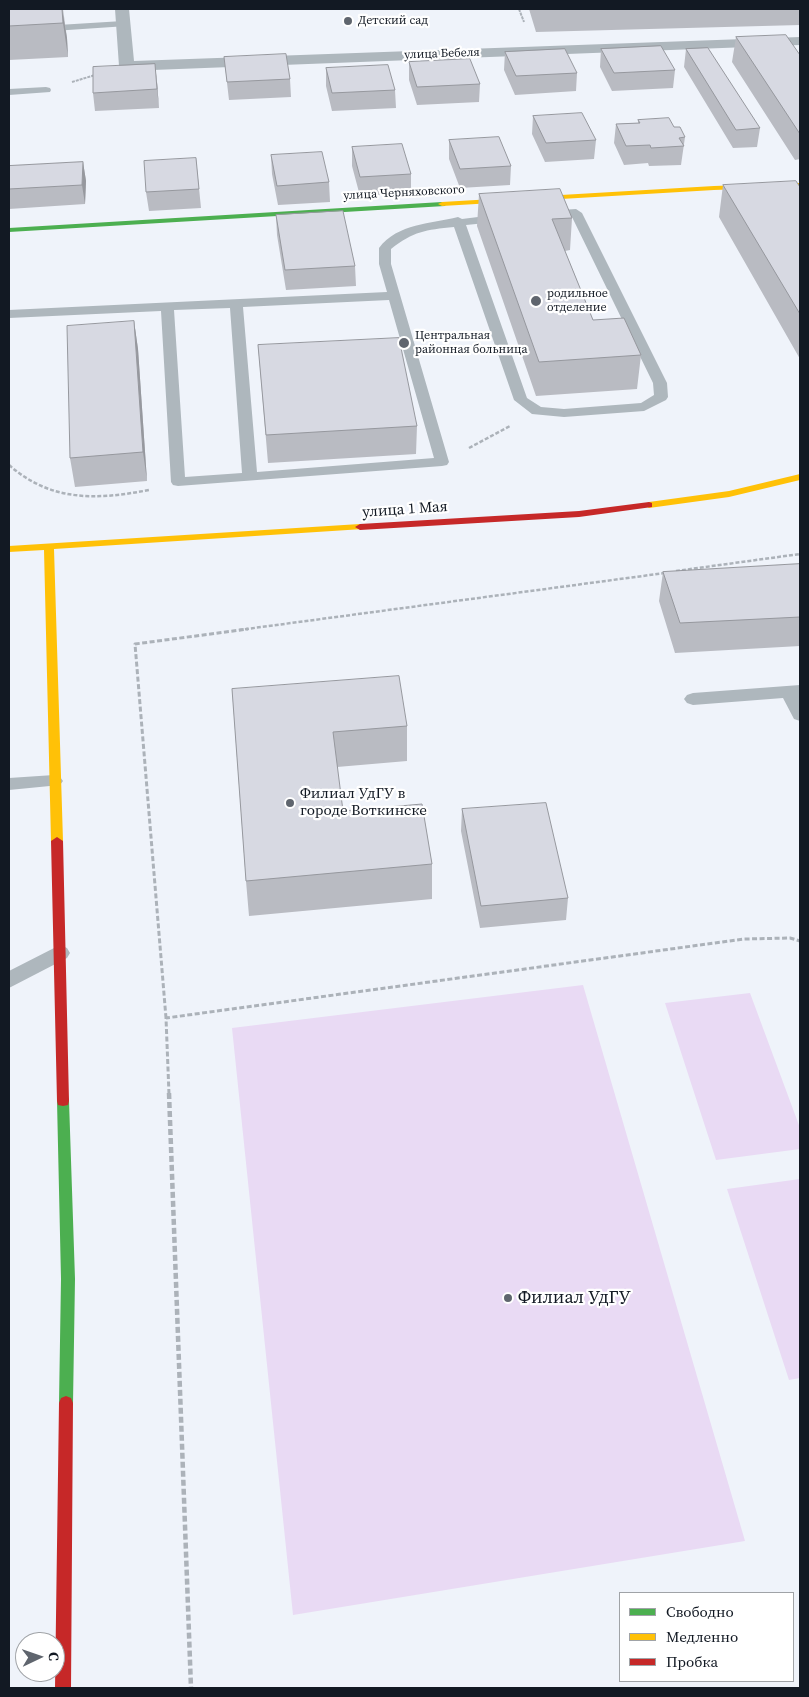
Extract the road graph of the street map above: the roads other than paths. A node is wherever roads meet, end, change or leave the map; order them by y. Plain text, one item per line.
1 (123, 16) edge
2 (9, 31) edge
3 (800, 42) edge
4 (46, 90) dead end
5 (9, 92) edge
6 (800, 185) edge
7 (537, 216) edge
8 (517, 217) edge
9 (458, 221) junction
10 (9, 230) edge
11 (394, 296) junction
12 (236, 304) junction
13 (167, 307) junction
14 (9, 314) edge
15 (250, 477) junction
16 (800, 477) edge
17 (49, 546) junction
18 (9, 549) edge
19 (795, 691) edge
20 (693, 699) dead end
21 (800, 715) edge
22 (54, 781) junction
23 (9, 784) edge
24 (60, 953) junction
25 (9, 980) edge
26 (63, 1688) edge

1 - 2 lane
1 - 3 street, улица Бебеля
4 - 5 lane
6 - 10 street, улица Черняховского
7 - 9 lane
8 - 9 lane
9 - 11 lane
11 - 12 lane
11 - 15 lane
12 - 13 lane
12 - 15 lane
13 - 14 lane
13 - 15 lane
16 - 17 street, улица 1 Мая
17 - 18 street, улица 1 Мая
17 - 22 street
19 - 20 lane
19 - 21 lane
22 - 23 lane
22 - 24 street
24 - 25 lane
24 - 26 street

